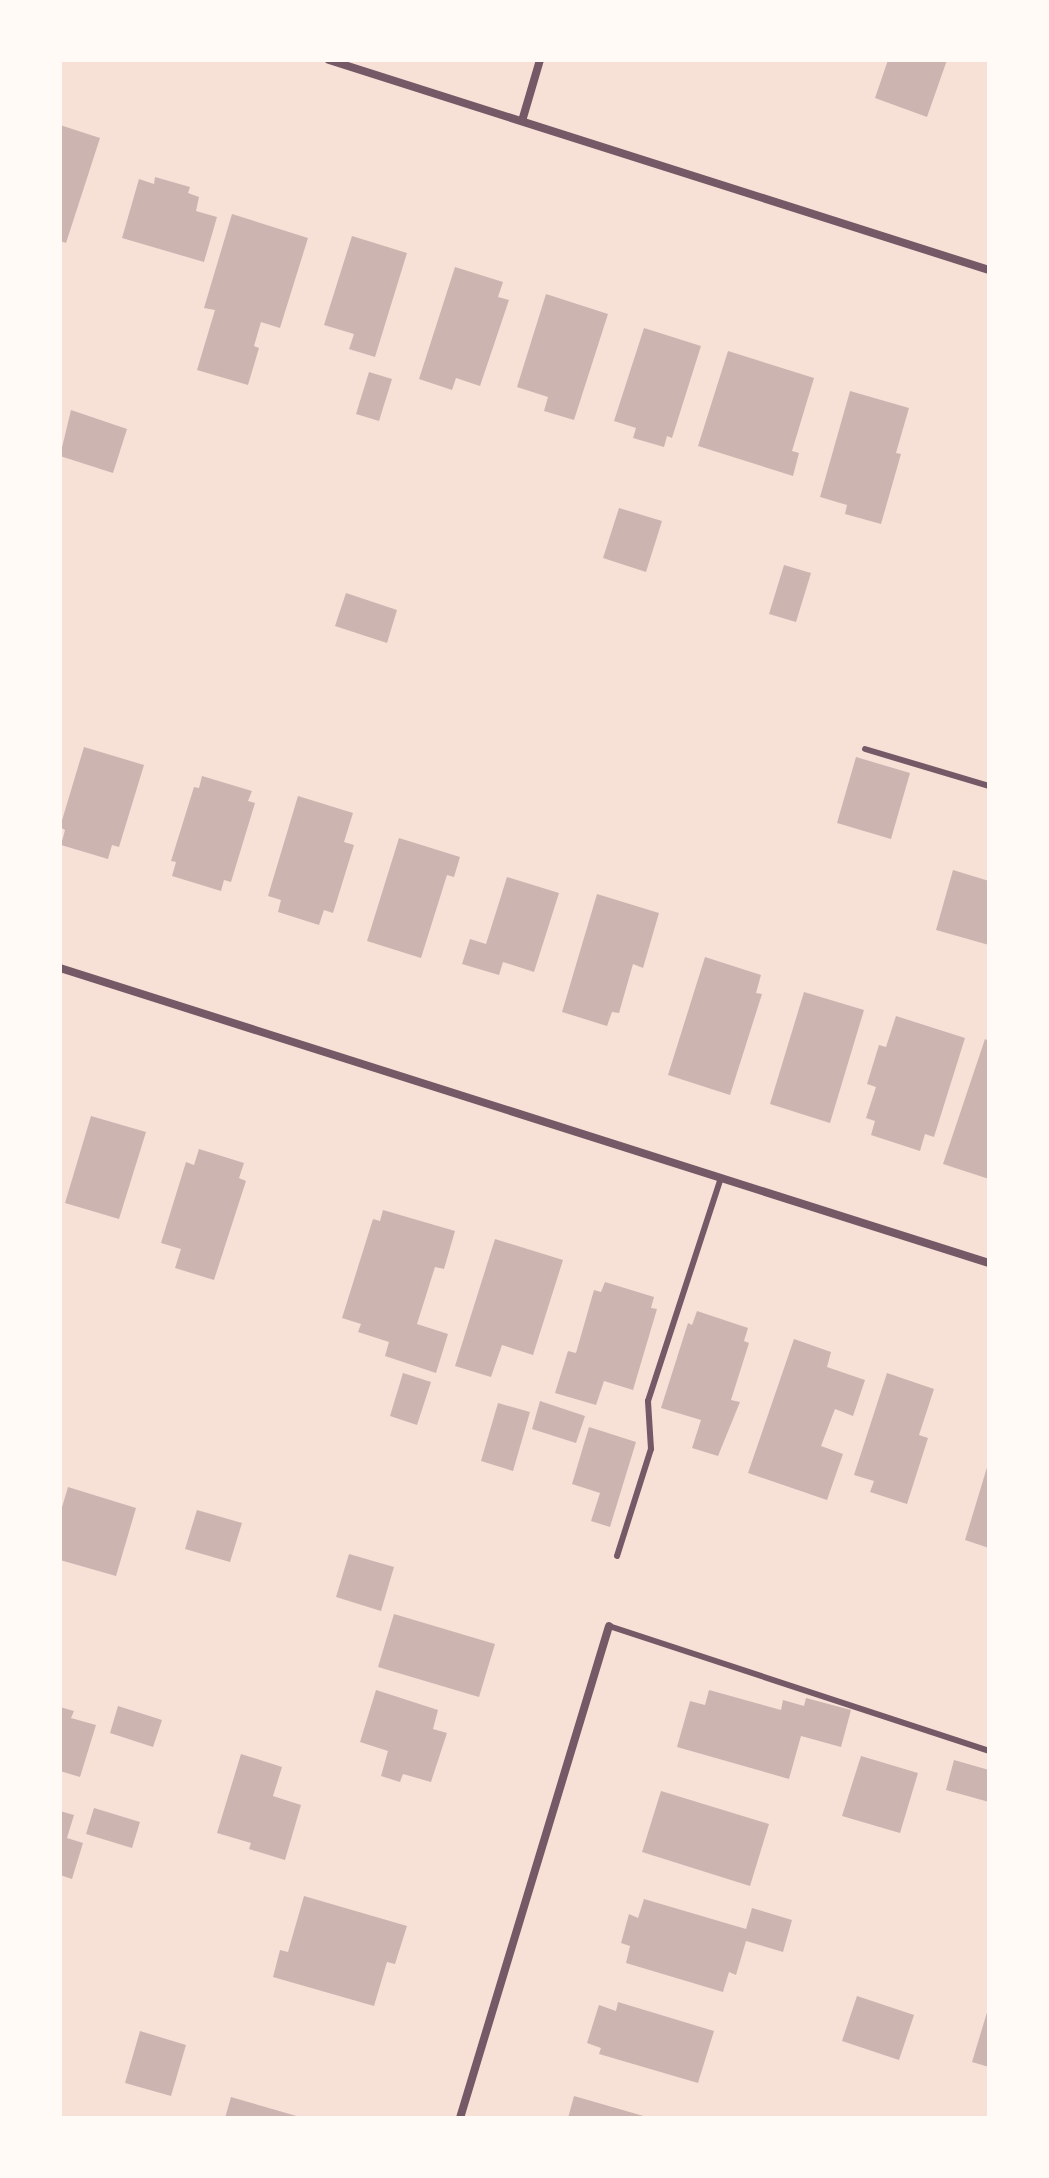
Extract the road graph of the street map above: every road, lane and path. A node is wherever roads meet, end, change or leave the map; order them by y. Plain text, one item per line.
1 (329, 60) edge
2 (540, 60) edge
3 (522, 121) junction
4 (989, 270) edge
5 (865, 749) dead end
6 (989, 786) edge
7 (60, 968) edge
8 (721, 1178) junction
9 (989, 1263) edge
10 (617, 1556) dead end
11 (609, 1626) joint
12 (989, 1751) edge
13 (460, 2118) edge

1 - 3 street
2 - 3 street
3 - 4 street
5 - 6 lane
7 - 8 street
8 - 9 street
8 - 10 lane
11 - 12 lane
11 - 13 street

